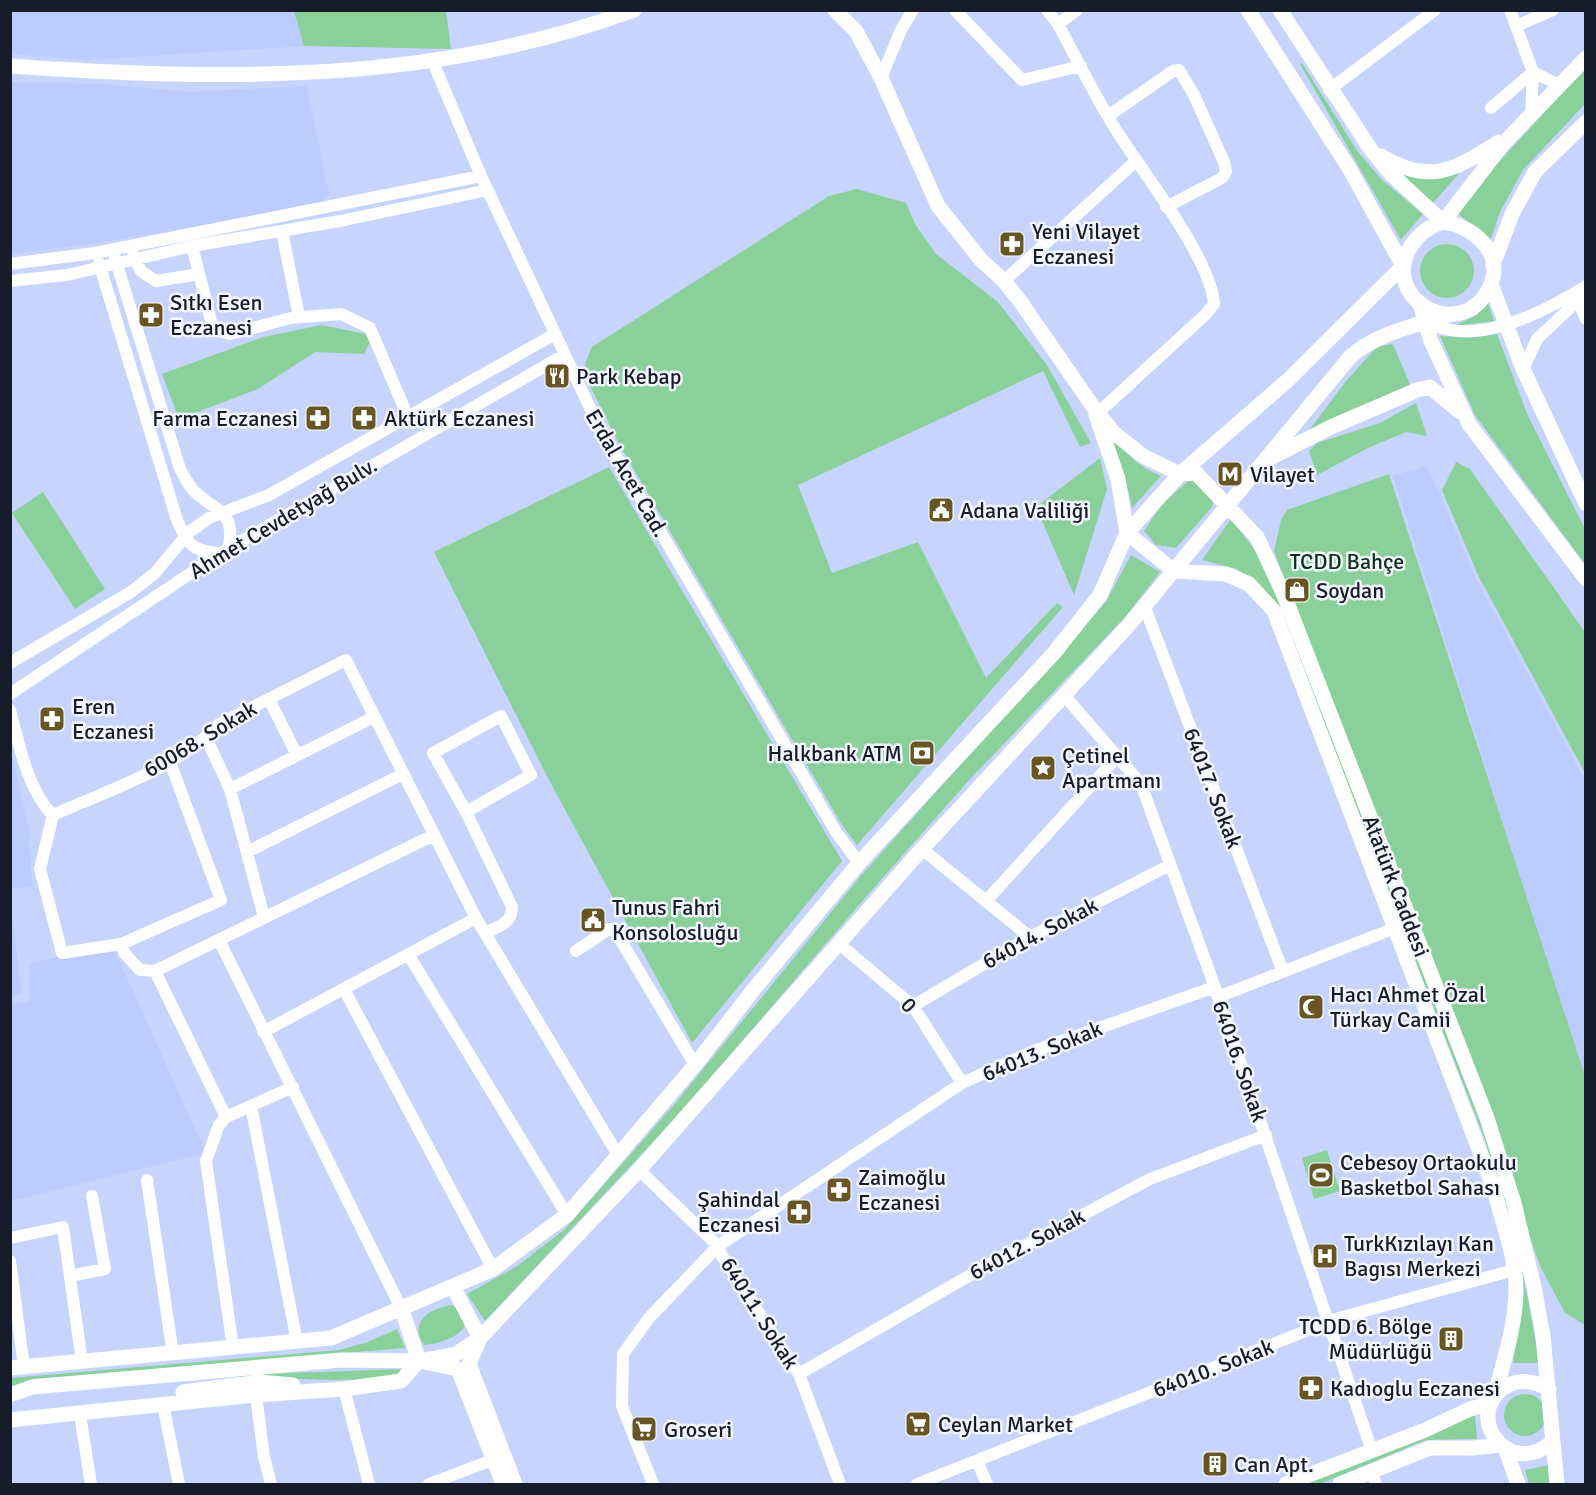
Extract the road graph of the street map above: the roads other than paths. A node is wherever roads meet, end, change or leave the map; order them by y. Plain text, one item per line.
1 (835, 10) edge
2 (913, 10) edge
3 (955, 10) edge
4 (1047, 10) edge
5 (1077, 10) edge
6 (1248, 10) edge
7 (1280, 10) edge
8 (1435, 10) edge
9 (1510, 10) edge
10 (1553, 10) edge
11 (624, 12) edge
12 (1058, 24) junction
13 (1516, 26) junction
14 (1586, 58) edge
15 (433, 62) junction
16 (10, 66) edge
17 (1081, 66) junction
18 (1533, 72) junction
19 (881, 78) junction
20 (1561, 86) junction
21 (1329, 90) junction
22 (1491, 108) dead end
23 (1108, 116) junction
24 (1531, 116) junction
25 (1586, 123) edge
26 (1512, 134) junction
27 (1371, 150) junction
28 (1136, 161) junction
29 (481, 176) junction
30 (488, 190) junction
31 (1166, 207) junction
32 (1443, 222) junction
33 (282, 231) junction
34 (129, 246) junction
35 (192, 246) junction
36 (111, 249) junction
37 (95, 253) junction
38 (136, 261) junction
39 (10, 264) edge
40 (118, 264) junction
41 (1493, 265) junction
42 (1403, 266) junction
43 (101, 268) junction
44 (199, 274) junction
45 (10, 281) edge
46 (1004, 281) junction
47 (1491, 284) junction
48 (1580, 292) edge
49 (1420, 304) junction
50 (1449, 315) junction
51 (299, 317) junction
52 (1586, 319) edge
53 (1425, 322) junction
54 (1505, 324) junction
55 (555, 334) junction
56 (564, 355) junction
57 (1523, 369) junction
58 (1097, 410) junction
59 (408, 417) junction
60 (1467, 419) junction
61 (1261, 463) junction
62 (1180, 474) junction
63 (1586, 504) edge
64 (1226, 506) junction
65 (224, 511) junction
66 (1127, 533) junction
67 (184, 537) junction
68 (225, 552) junction
69 (1174, 571) junction
70 (1586, 579) edge
71 (1144, 605) junction
72 (10, 663) edge
73 (10, 694) edge
74 (1064, 694) junction
75 (269, 699) junction
76 (10, 711) edge
77 (374, 717) junction
78 (206, 738) junction
79 (297, 755) junction
80 (1117, 757) junction
81 (170, 762) junction
82 (403, 774) junction
83 (230, 789) junction
84 (466, 812) junction
85 (53, 815) junction
86 (434, 835) junction
87 (922, 849) junction
88 (247, 852) junction
89 (859, 863) junction
90 (1170, 865) junction
91 (986, 901) junction
92 (264, 917) junction
93 (476, 918) junction
94 (1395, 928) junction
95 (485, 933) junction
96 (1030, 937) junction
97 (219, 940) junction
98 (838, 943) junction
99 (121, 944) junction
100 (576, 951) dead end
101 (408, 954) junction
102 (155, 971) junction
103 (1283, 972) junction
104 (344, 989) junction
105 (1216, 992) junction
106 (914, 1006) junction
107 (263, 1032) junction
108 (695, 1065) junction
109 (962, 1083) junction
110 (293, 1087) junction
111 (251, 1106) junction
112 (226, 1117) junction
113 (1266, 1135) junction
114 (618, 1155) junction
115 (639, 1170) junction
116 (147, 1180) dead end
117 (92, 1196) dead end
118 (567, 1215) junction
119 (10, 1238) edge
120 (718, 1246) junction
121 (10, 1261) edge
122 (493, 1269) junction
123 (1514, 1270) junction
124 (70, 1276) junction
125 (453, 1287) junction
126 (402, 1310) junction
127 (1330, 1323) junction
128 (480, 1338) junction
129 (297, 1342) junction
130 (233, 1348) junction
131 (173, 1354) junction
132 (419, 1361) junction
133 (82, 1362) junction
134 (17, 1368) edge
135 (799, 1374) junction
136 (344, 1389) junction
137 (1549, 1389) junction
138 (10, 1395) edge
139 (256, 1395) junction
140 (1492, 1401) junction
141 (163, 1404) junction
142 (80, 1415) junction
143 (13, 1417) edge
144 (1553, 1441) junction
145 (1503, 1446) junction
146 (1372, 1451) junction
147 (499, 1458) junction
148 (977, 1461) junction
149 (1374, 1478) edge
150 (91, 1485) edge
151 (179, 1485) edge
152 (271, 1485) edge
153 (369, 1485) edge
154 (429, 1485) edge
155 (503, 1485) edge
156 (515, 1485) edge
157 (653, 1485) edge
158 (840, 1485) edge
159 (917, 1485) edge
160 (987, 1485) edge
161 (1286, 1485) edge
162 (1340, 1485) edge
163 (1518, 1485) edge
164 (1557, 1485) edge

1 - 19 main road
2 - 19 street
3 - 17 street
4 - 12 street
5 - 12 street
6 - 42 main road
7 - 21 main road
8 - 21 street
9 - 13 street
10 - 13 street
11 - 15 main road
12 - 17 street
13 - 18 street
14 - 20 main road
15 - 16 main road
15 - 29 street, Erdal Acet Cad.
17 - 23 street
18 - 20 street
18 - 22 street
18 - 24 street
19 - 46 main road
20 - 24 main road
21 - 27 main road
23 - 28 street
23 - 31 street
24 - 26 main road
25 - 41 main road
26 - 27 main road
26 - 32 main road
27 - 32 main road
28 - 31 street
28 - 46 street
29 - 30 street, Erdal Acet Cad.
29 - 34 street
30 - 33 street
30 - 55 street, Erdal Acet Cad.
31 - 58 street
32 - 41 main road
32 - 42 main road
33 - 35 street
33 - 51 street
34 - 36 street
34 - 38 street
35 - 38 street
35 - 44 street
36 - 37 street
36 - 40 street
37 - 39 street
37 - 43 street
38 - 40 street
38 - 44 street
40 - 43 street
40 - 65 street
41 - 47 main road
42 - 49 main road
42 - 62 main road
43 - 45 street
43 - 67 street
44 - 51 street
46 - 58 main road
47 - 50 main road
47 - 54 main road
48 - 52 street
48 - 54 street
48 - 57 street
49 - 50 main road
49 - 53 main road
50 - 53 main road
51 - 59 street
53 - 54 street
53 - 60 main road
53 - 61 main road
54 - 57 main road
55 - 56 street, Erdal Acet Cad.
55 - 59 street, Ahmet Cevdetyağ Bulv.
56 - 68 street, Ahmet Cevdetyağ Bulv.
56 - 89 street, Erdal Acet Cad.
57 - 63 main road
58 - 62 main road
58 - 66 main road
59 - 65 street, Ahmet Cevdetyağ Bulv.
60 - 61 main road
60 - 70 main road
61 - 64 main road
62 - 64 main road, Atatürk Caddesi
62 - 66 main road
64 - 69 main road
64 - 137 main road, Atatürk Caddesi
65 - 67 street, Ahmet Cevdetyağ Bulv.
65 - 68 street
66 - 69 main road
66 - 89 main road
67 - 68 street
67 - 72 street, Ahmet Cevdetyağ Bulv.
68 - 73 street, Ahmet Cevdetyağ Bulv.
69 - 71 main road
69 - 94 main road, Atatürk Caddesi
71 - 74 main road
71 - 103 street, 64017. Sokak
74 - 80 street, 64016. Sokak
74 - 87 main road
75 - 77 street, 60068. Sokak
75 - 78 street, 60068. Sokak
75 - 79 street
76 - 85 street
77 - 79 street
77 - 82 street
78 - 81 street, 60068. Sokak
78 - 83 street
79 - 83 street
80 - 90 street, 64016. Sokak
80 - 91 street
81 - 85 street, 60068. Sokak
81 - 99 street
82 - 86 street
82 - 88 street
83 - 88 street
84 - 84 street
84 - 95 street
85 - 99 street
86 - 92 street
86 - 93 street
87 - 91 street
87 - 98 main road
88 - 92 street
89 - 108 main road
90 - 96 street, 64014. Sokak
90 - 105 street, 64016. Sokak
91 - 96 street
92 - 97 street
93 - 95 street
93 - 101 street
94 - 103 street, 64013. Sokak
94 - 123 main road, Atatürk Caddesi
95 - 114 street
96 - 106 street, 64014. Sokak
97 - 102 street
97 - 107 street
98 - 106 street, 0
98 - 115 main road
99 - 102 street
100 - 108 street
101 - 104 street
101 - 118 street
102 - 112 street
103 - 105 street, 64013. Sokak
104 - 107 street
104 - 122 street
105 - 109 street, 64013. Sokak
105 - 113 street, 64016. Sokak
106 - 109 street, 0
107 - 110 street
108 - 114 main road
109 - 120 street, 64013. Sokak
110 - 111 street
110 - 126 street
111 - 112 street
111 - 129 street
112 - 130 street
113 - 127 street, 64016. Sokak
113 - 135 street, 64012. Sokak
114 - 118 main road
115 - 120 street, 64011. Sokak
115 - 128 main road
116 - 131 street
117 - 124 street
118 - 122 main road
119 - 124 street
120 - 135 street, 64011. Sokak
120 - 157 street, 64013. Sokak
121 - 134 street
122 - 125 main road
123 - 127 street, 64010. Sokak
123 - 140 main road, Atatürk Caddesi
124 - 133 street
125 - 126 main road
125 - 128 main road
126 - 129 main road
126 - 132 main road
127 - 146 street, 64016. Sokak
127 - 148 street, 64010. Sokak
128 - 132 main road
128 - 147 main road
129 - 130 main road
130 - 131 main road
131 - 133 main road
132 - 136 main road
132 - 138 main road
132 - 147 main road
133 - 134 main road
135 - 158 street, 64011. Sokak
136 - 139 main road
136 - 143 main road
136 - 153 street
137 - 140 main road
137 - 144 main road
139 - 141 main road
139 - 152 street
140 - 145 main road
140 - 146 main road
141 - 142 main road
141 - 151 street
142 - 143 main road
142 - 150 street
144 - 145 main road
144 - 164 main road
145 - 149 main road
145 - 163 main road
146 - 161 main road
147 - 154 street
147 - 155 main road
147 - 156 main road
148 - 159 street, 64010. Sokak
148 - 160 street
149 - 162 main road

